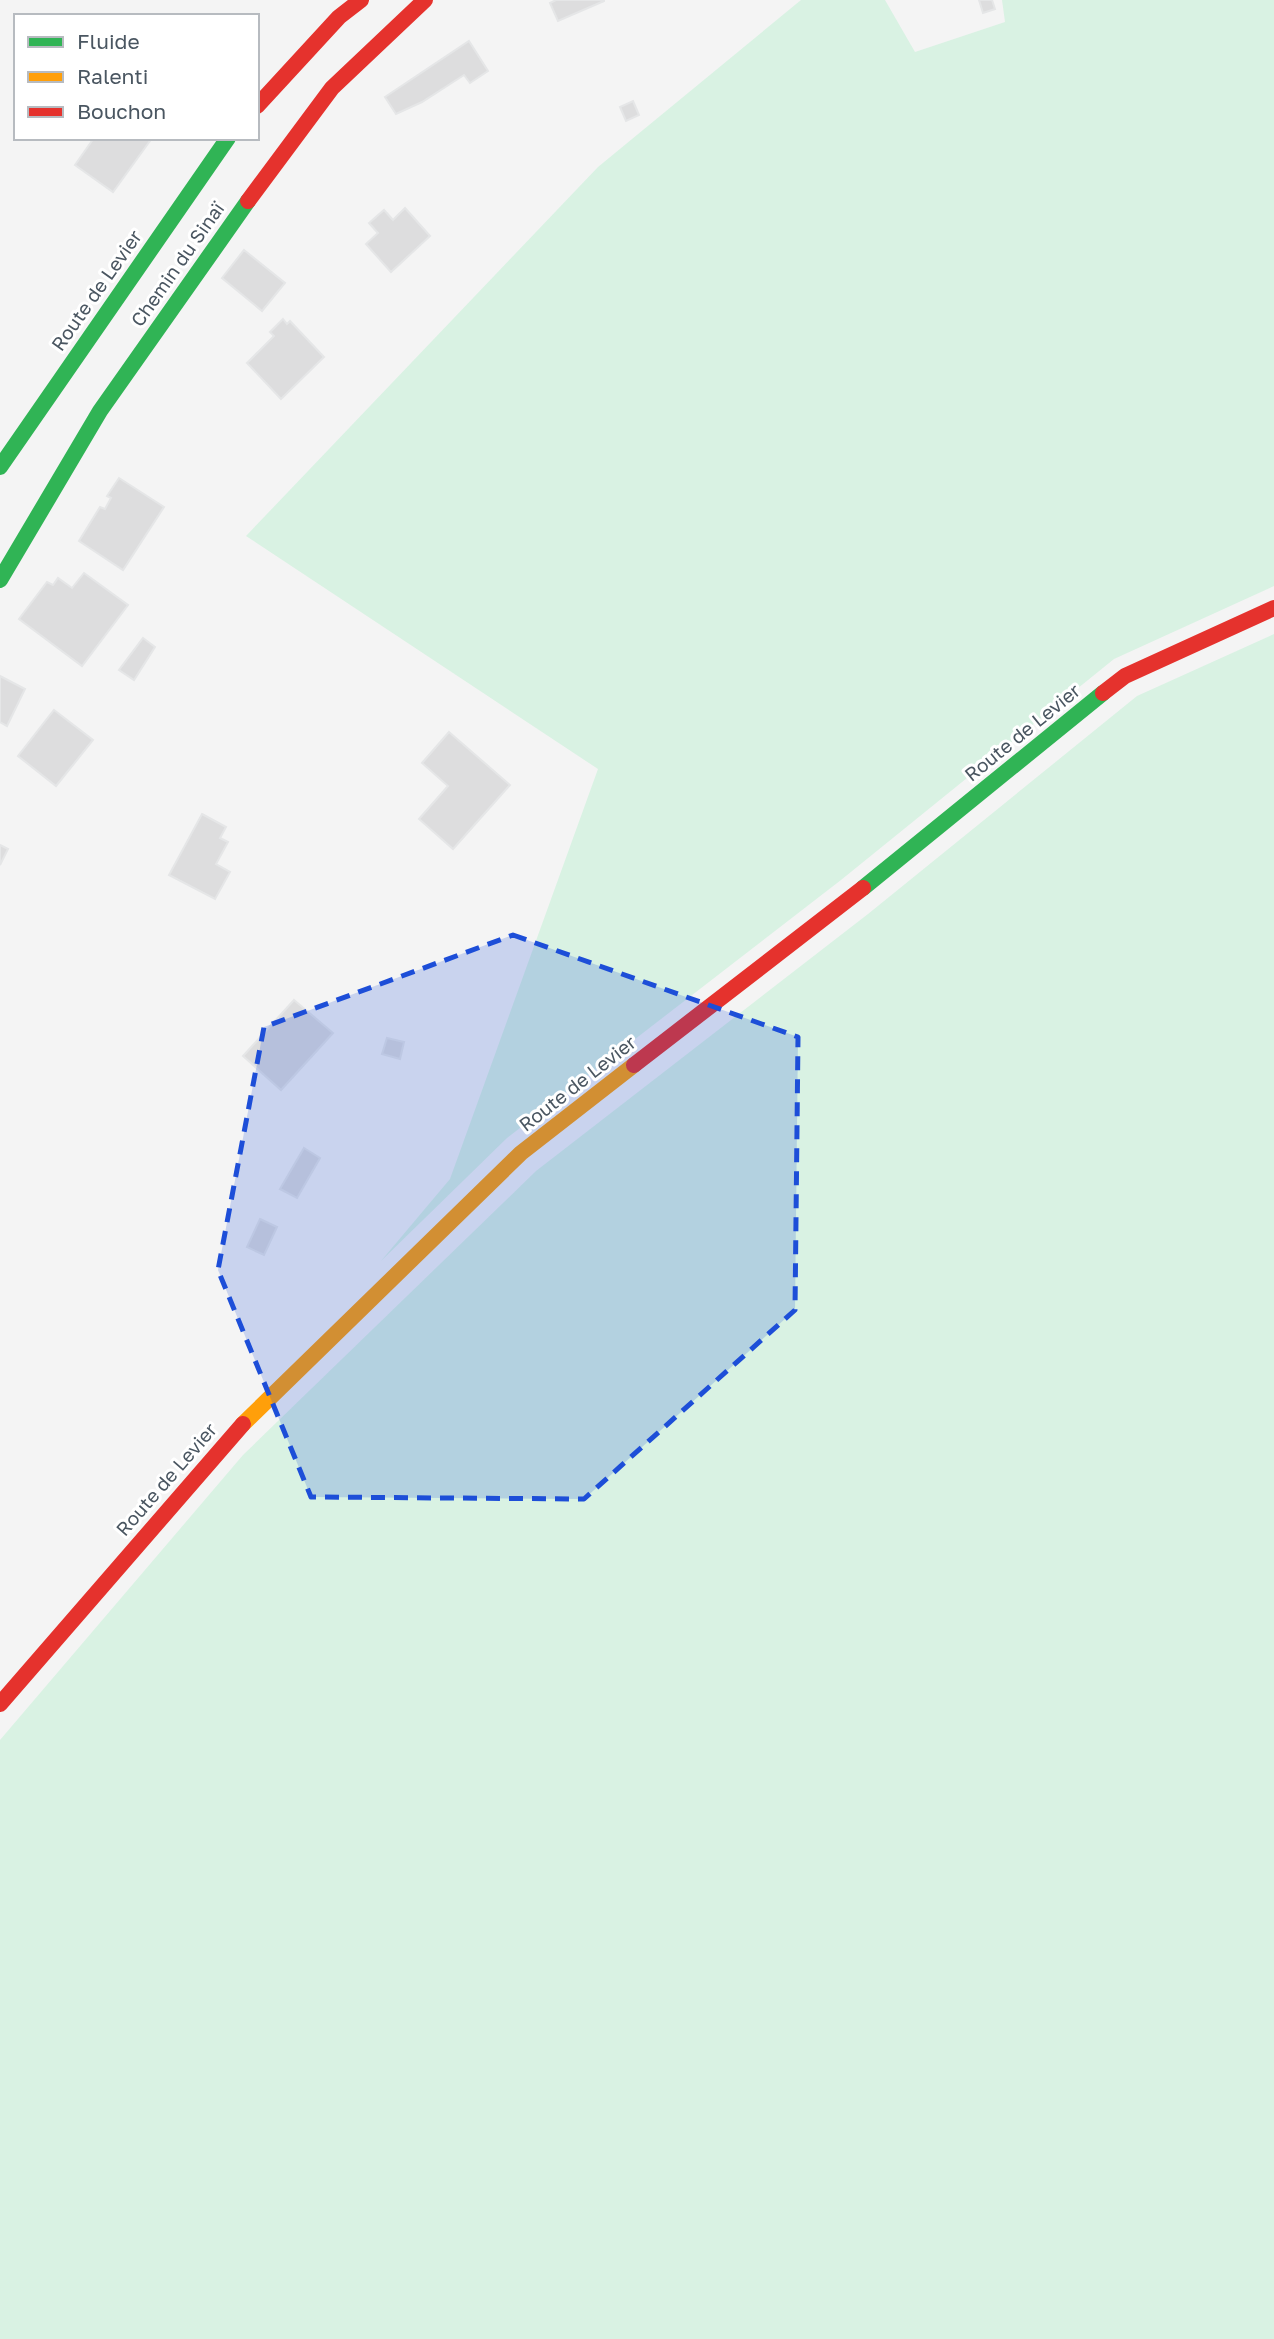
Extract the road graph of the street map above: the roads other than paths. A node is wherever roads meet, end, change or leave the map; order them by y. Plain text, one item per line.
1 (361, 0) edge
2 (425, 0) edge
3 (259, 104) edge
4 (227, 140) edge
5 (0, 467) edge
6 (0, 580) edge
7 (1274, 608) edge
8 (0, 1704) edge

1 - 3 street
2 - 6 street, Chemin du Sinaï
4 - 5 street, Route de Levier
7 - 8 street, Route de Levier

